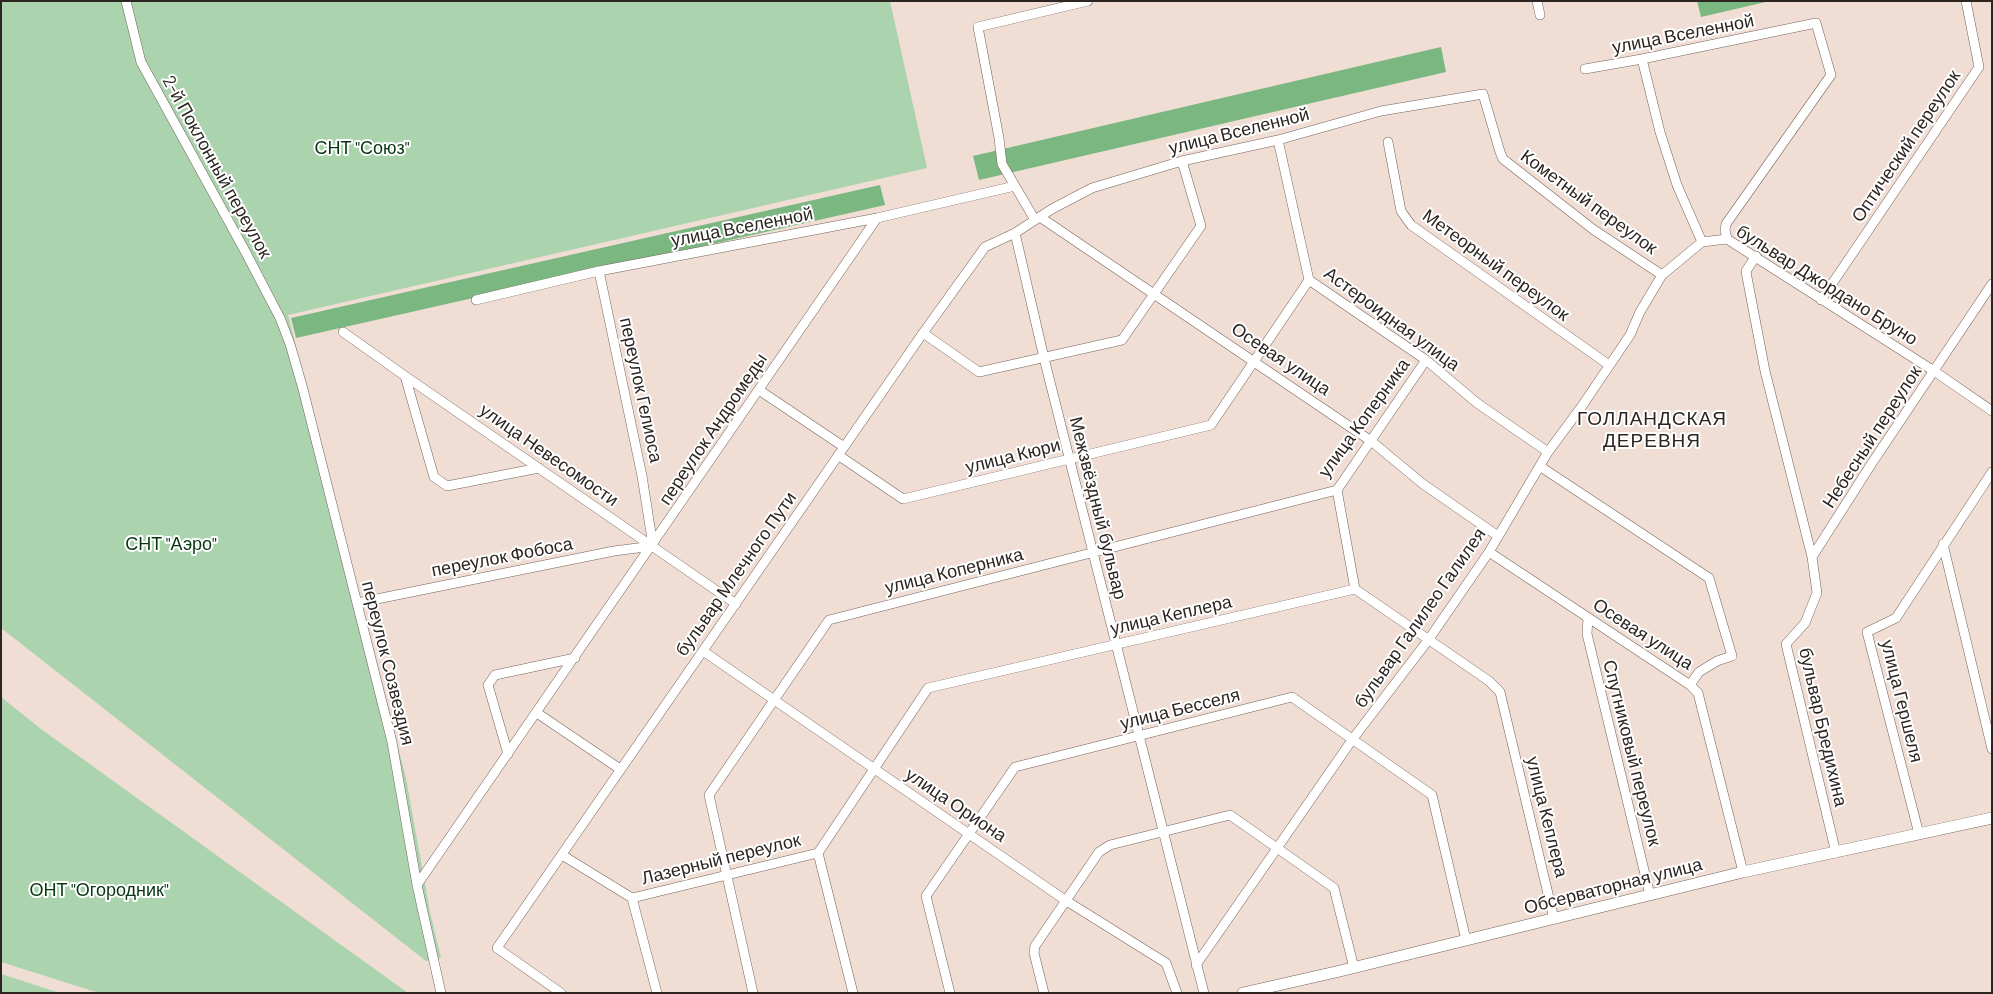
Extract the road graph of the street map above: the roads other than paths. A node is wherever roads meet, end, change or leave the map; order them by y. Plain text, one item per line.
1 (126, 1) edge
2 (1088, 1) edge
3 (1537, 1) edge
4 (1966, 1) edge
5 (1540, 15) dead end
6 (1642, 60) junction
7 (1585, 69) dead end
8 (1483, 94) joint
9 (1278, 140) junction
10 (1388, 142) dead end
11 (1182, 161) junction
12 (1014, 186) junction
13 (877, 218) junction
14 (1037, 218) junction
15 (1014, 233) junction
16 (1727, 239) junction
17 (1702, 242) junction
18 (1756, 256) junction
19 (599, 271) junction
20 (1662, 275) junction
21 (1309, 280) junction
22 (1992, 284) edge
23 (1155, 293) junction
24 (476, 300) dead end
25 (1821, 300) junction
26 (344, 332) dead end
27 (923, 333) junction
28 (290, 344) joint
29 (1044, 358) junction
30 (1426, 360) junction
31 (1254, 361) junction
32 (1609, 365) junction
33 (1934, 371) junction
34 (405, 376) junction
35 (759, 390) junction
36 (1992, 411) edge
37 (1371, 441) junction
38 (844, 447) junction
39 (1548, 452) junction
40 (838, 455) junction
41 (1069, 459) junction
42 (1540, 467) junction
43 (539, 468) junction
44 (1992, 472) edge
45 (1337, 490) junction
46 (1498, 536) junction
47 (1943, 544) junction
48 (652, 546) junction
49 (1093, 552) junction
50 (1489, 552) junction
51 (1812, 558) junction
52 (1356, 590) junction
53 (357, 603) junction
54 (736, 604) junction
55 (1588, 618) junction
56 (1429, 639) junction
57 (1116, 644) junction
58 (703, 652) junction
59 (575, 658) junction
60 (1690, 685) junction
61 (774, 700) junction
62 (537, 713) junction
63 (1139, 737) junction
64 (1352, 740) junction
65 (1992, 749) edge
66 (508, 754) junction
67 (620, 769) junction
68 (874, 769) junction
69 (1992, 818) edge
70 (1162, 832) junction
71 (969, 834) junction
72 (1918, 834) junction
73 (1278, 849) junction
74 (818, 853) junction
75 (1836, 853) junction
76 (562, 855) junction
77 (1743, 872) junction
78 (727, 875) junction
79 (417, 885) junction
80 (1650, 895) junction
81 (632, 898) junction
82 (1065, 900) junction
83 (1554, 919) junction
84 (1466, 940) junction
85 (1196, 965) junction
86 (1354, 968) junction
87 (441, 993) edge
88 (561, 993) edge
89 (657, 993) edge
90 (753, 993) edge
91 (853, 993) edge
92 (950, 993) edge
93 (1044, 993) edge
94 (1177, 993) edge
95 (1204, 993) edge
96 (1243, 993) edge

1 - 28 street, 2-й Поклонный переулок
2 - 12 street
3 - 5 street
4 - 25 street, Оптический переулок
6 - 7 street, улица Вселенной
6 - 16 street, улица Вселенной
6 - 17 street
8 - 9 street, улица Вселенной
8 - 20 street, Кометный переулок
9 - 11 street, улица Вселенной
9 - 21 street, Астероидная улица
10 - 32 street, Метеорный переулок
11 - 14 street, улица Вселенной
11 - 23 street
12 - 13 street, улица Вселенной
12 - 14 street
13 - 19 street, улица Вселенной
13 - 35 street, переулок Андромеды
14 - 15 street, улица Вселенной
14 - 23 street, Осевая улица
15 - 27 street, бульвар Млечного Пути
15 - 29 street, Межзвёздный бульвар
16 - 17 street, бульвар Джордано Бруно
16 - 18 street, бульвар Джордано Бруно
17 - 20 street, бульвар Галилео Галилея
18 - 25 street, бульвар Джордано Бруно
18 - 51 street
19 - 24 street, улица Вселенной
19 - 48 street, переулок Гелиоса
20 - 32 street, бульвар Галилео Галилея
21 - 30 street, Астероидная улица
21 - 31 street, улица Кюри
22 - 33 street, Небесный переулок
23 - 29 street
23 - 31 street, Осевая улица
25 - 33 street, бульвар Джордано Бруно
26 - 34 street, улица Невесомости
27 - 29 street
27 - 38 street, бульвар Млечного Пути
28 - 53 street, переулок Созвездия
29 - 41 street, Межзвёздный бульвар
30 - 37 street, улица Коперника
30 - 39 street, Астероидная улица
31 - 37 street, Осевая улица
31 - 41 street, улица Кюри
32 - 39 street, бульвар Галилео Галилея
33 - 36 street, бульвар Джордано Бруно
33 - 51 street, Небесный переулок
34 - 43 street, улица Невесомости
34 - 43 street
35 - 38 street
35 - 48 street, переулок Андромеды
37 - 45 street, улица Коперника
37 - 46 street, Осевая улица
38 - 40 street, бульвар Млечного Пути
39 - 42 street, бульвар Галилео Галилея
40 - 41 street, улица Кюри
40 - 54 street, бульвар Млечного Пути
41 - 49 street, Межзвёздный бульвар
42 - 46 street, бульвар Галилео Галилея
42 - 60 street
43 - 48 street, улица Невесомости
44 - 47 street, улица Гершеля
45 - 49 street, улица Коперника
45 - 52 street
46 - 50 street, бульвар Галилео Галилея
47 - 65 street
47 - 72 street, улица Гершеля
48 - 53 street, переулок Фобоса
48 - 54 street, улица Невесомости
48 - 59 street, переулок Андромеды
49 - 57 street, Межзвёздный бульвар
49 - 61 street, улица Коперника
50 - 55 street, Осевая улица
50 - 56 street, бульвар Галилео Галилея
51 - 75 street, бульвар Бредихина
52 - 56 street, улица Кеплера
52 - 57 street, улица Кеплера
53 - 79 street, переулок Созвездия
54 - 58 street, бульвар Млечного Пути
55 - 60 street, Осевая улица
55 - 80 street, Спутниковый переулок
56 - 64 street, бульвар Галилео Галилея
56 - 83 street, улица Кеплера
57 - 63 street, Межзвёздный бульвар
57 - 68 street, улица Кеплера
58 - 61 street, улица Ориона
58 - 67 street, бульвар Млечного Пути
59 - 62 street, переулок Андромеды
59 - 66 street
60 - 77 street, Осевая улица
61 - 68 street, улица Ориона
61 - 78 street, улица Коперника
62 - 66 street, переулок Андромеды
62 - 67 street
63 - 64 street, улица Бесселя
63 - 70 street, Межзвёздный бульвар
63 - 71 street, улица Бесселя
64 - 73 street, бульвар Галилео Галилея
64 - 84 street, улица Бесселя
66 - 79 street, переулок Андромеды
67 - 76 street, бульвар Млечного Пути
68 - 71 street, улица Ориона
68 - 74 street, улица Кеплера
69 - 72 main road, Обсерваторная улица
70 - 73 street
70 - 82 street
70 - 85 street, Межзвёздный бульвар
71 - 82 street, улица Ориона
71 - 92 street, улица Бесселя
72 - 75 main road, Обсерваторная улица
73 - 85 street, бульвар Галилео Галилея
73 - 86 street
74 - 78 street, Лазерный переулок
74 - 91 street
75 - 77 main road, Обсерваторная улица
76 - 81 street
76 - 88 street, бульвар Млечного Пути
77 - 80 main road, Обсерваторная улица
78 - 81 street, Лазерный переулок
78 - 90 street, улица Коперника
79 - 87 street, переулок Созвездия
80 - 83 main road, Обсерваторная улица
81 - 89 street
82 - 93 street
82 - 94 street, улица Ориона
83 - 84 main road, Обсерваторная улица
84 - 86 main road, Обсерваторная улица
85 - 95 street, Межзвёздный бульвар
86 - 96 main road, Обсерваторная улица

